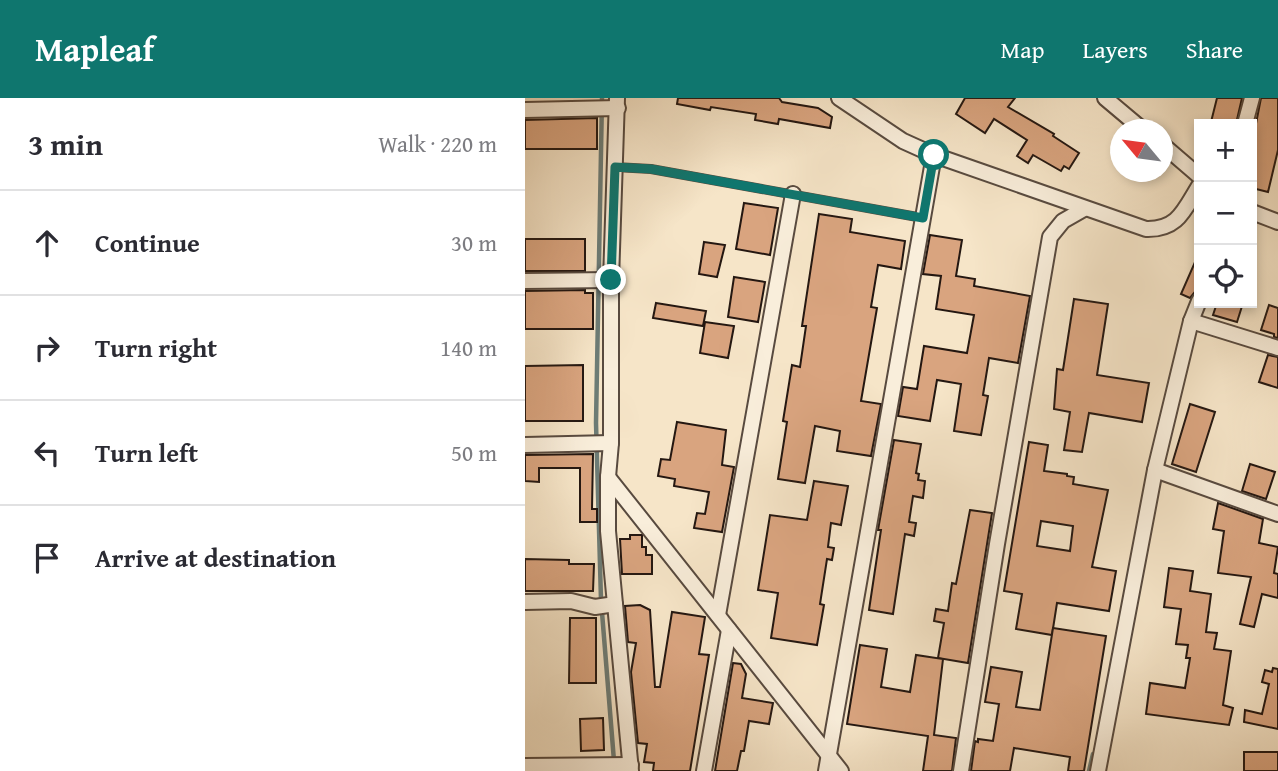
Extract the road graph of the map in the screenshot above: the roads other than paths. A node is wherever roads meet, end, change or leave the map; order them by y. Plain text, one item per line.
1 (839, 98) edge
2 (1105, 98) edge
3 (1252, 98) edge
4 (610, 107) edge
5 (525, 110) edge
6 (1130, 119) edge
7 (1246, 119) edge
8 (1173, 154) edge
9 (934, 155) junction
10 (615, 167) junction
11 (1194, 172) edge
12 (793, 194) junction
13 (1194, 194) edge
14 (1084, 209) junction
15 (1257, 214) edge
16 (923, 218) junction
17 (1278, 222) edge
18 (603, 280) junction
19 (525, 281) edge
20 (1196, 308) edge
21 (1191, 321) junction
22 (1278, 348) edge
23 (601, 444) junction
24 (525, 445) edge
25 (1155, 470) junction
26 (608, 477) junction
27 (1278, 514) edge
28 (525, 602) edge
29 (605, 605) junction
30 (718, 615) junction
31 (729, 629) junction
32 (828, 755) junction
33 (525, 766) edge
34 (624, 767) edge
35 (704, 771) edge
36 (826, 771) edge
37 (841, 771) edge
38 (961, 771) edge
39 (1098, 771) edge

1 - 9 street
2 - 6 street
3 - 7 street
4 - 5 street
4 - 10 street
8 - 11 street
9 - 14 street
9 - 16 street
10 - 12 lane
10 - 18 street
12 - 16 lane
12 - 30 street
13 - 14 street
14 - 38 street
15 - 17 street
16 - 32 street
18 - 19 street
18 - 23 street
20 - 21 street
21 - 22 street
21 - 25 street
23 - 24 street
23 - 26 street
25 - 27 street
25 - 39 street
26 - 29 street
26 - 30 street
28 - 29 street
29 - 34 street
30 - 31 street
31 - 32 street
31 - 35 street
32 - 36 street
32 - 37 street
33 - 34 street

